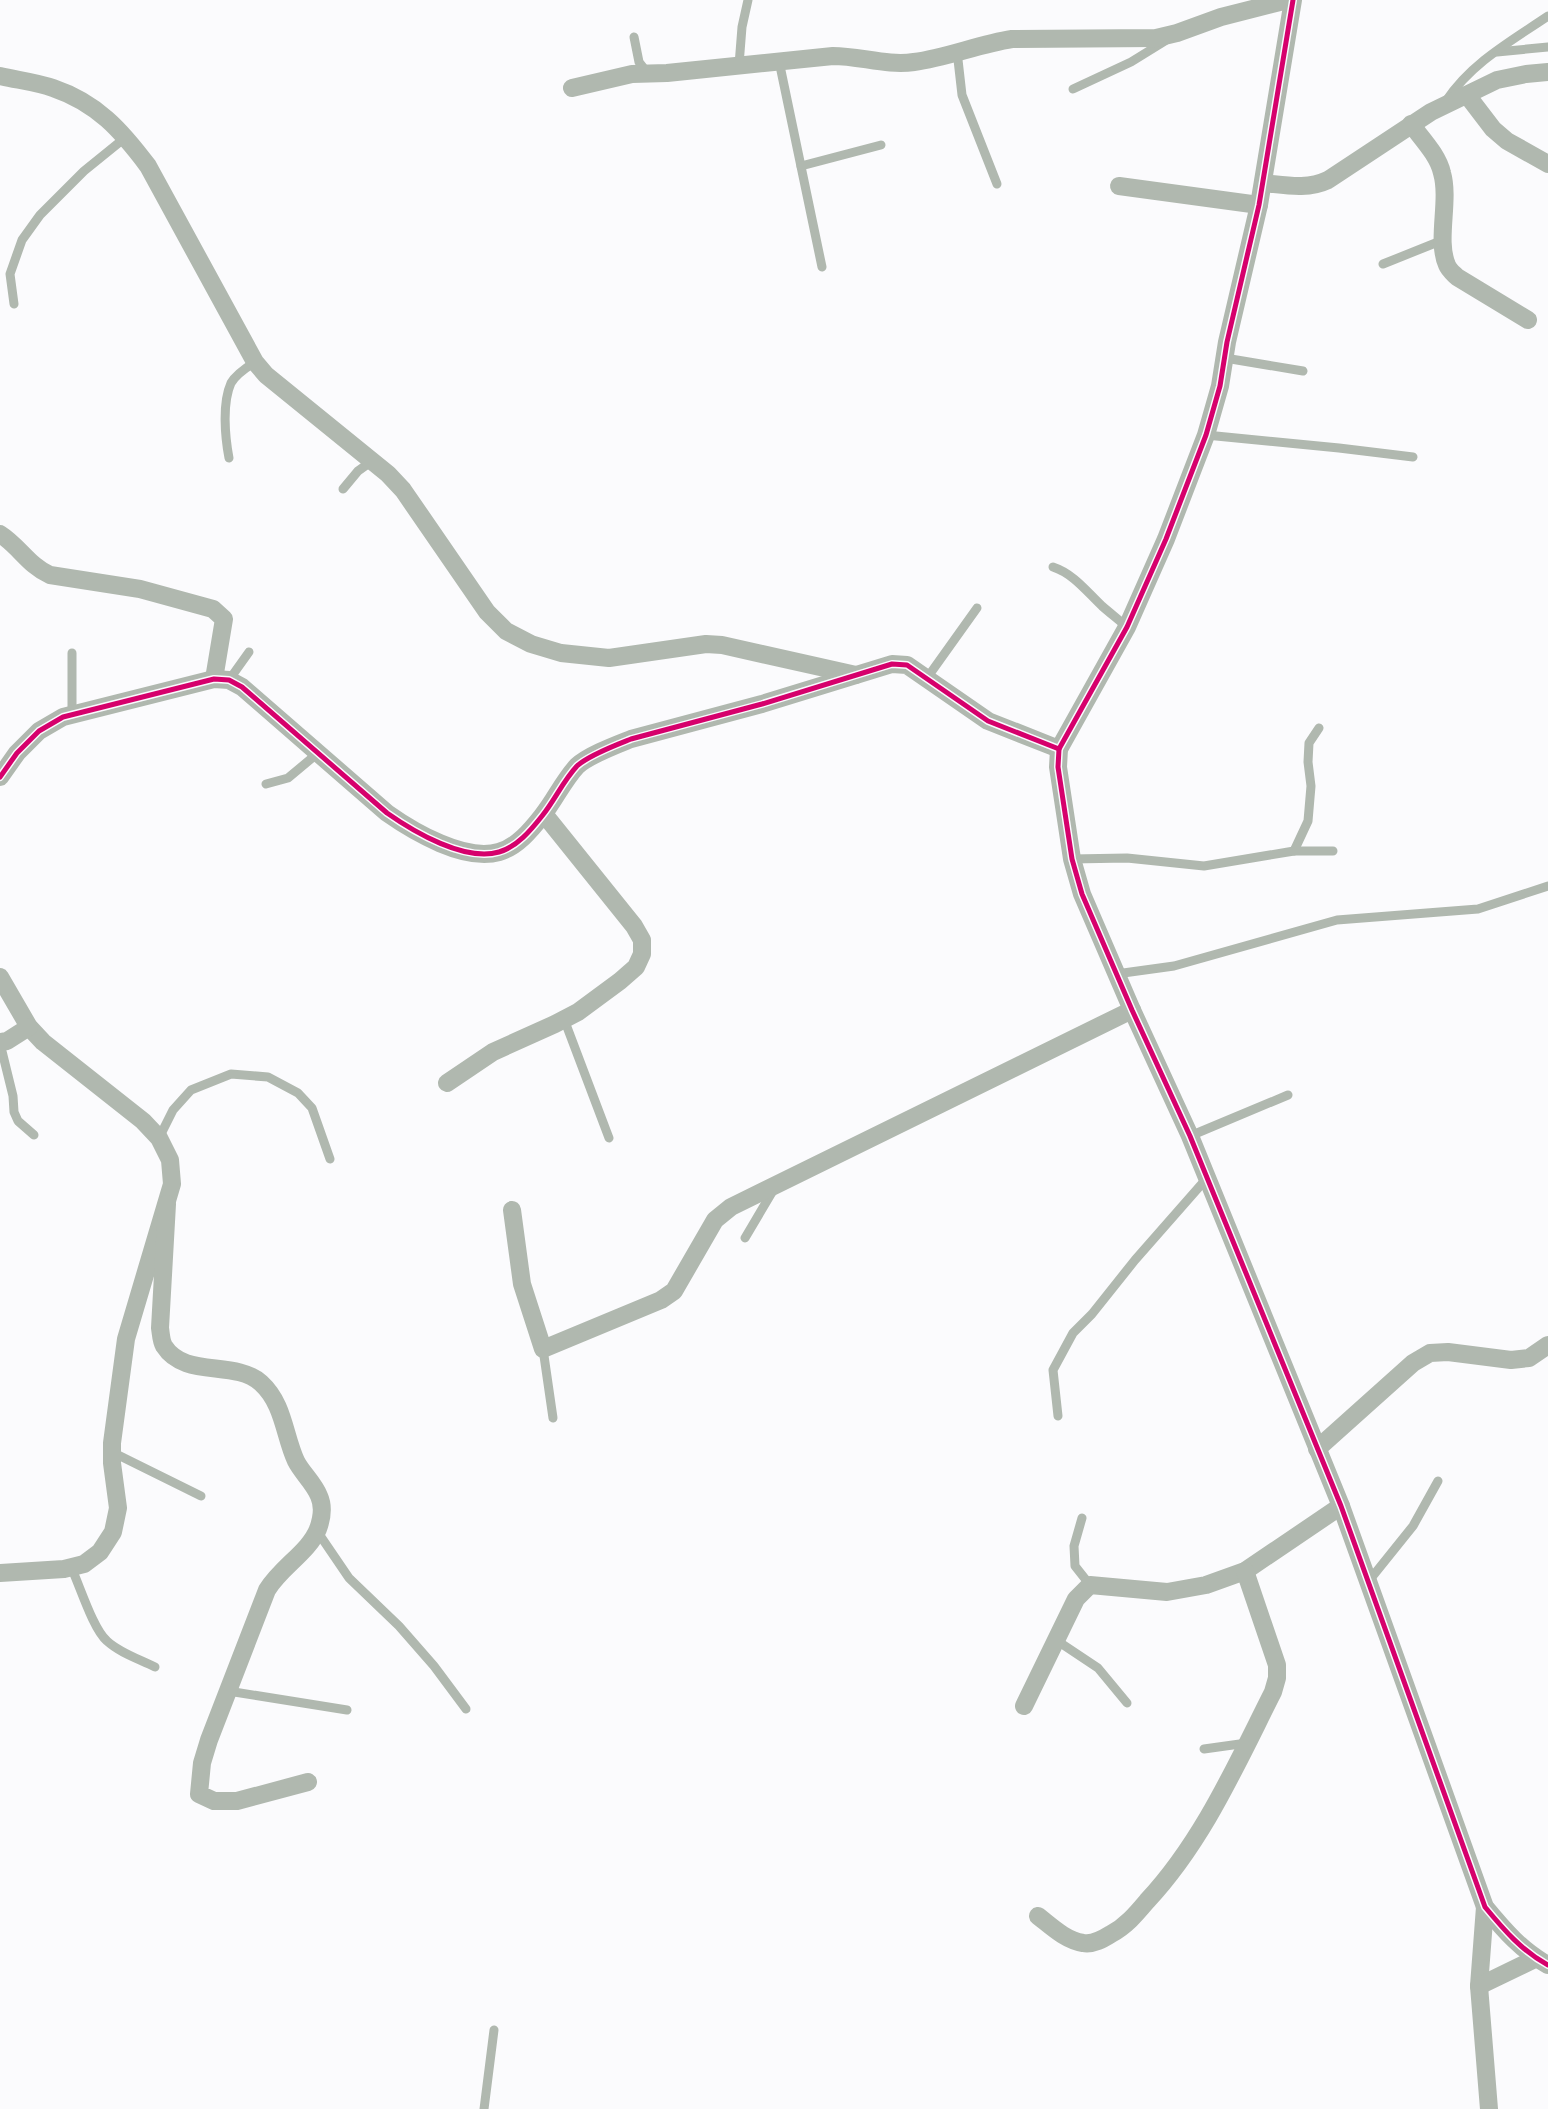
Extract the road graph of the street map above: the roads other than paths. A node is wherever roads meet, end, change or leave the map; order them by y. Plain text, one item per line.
1 (748, 0) edge
2 (1288, 0) edge
3 (1293, 0) edge
4 (1548, 16) edge
5 (1178, 33) junction
6 (634, 37) dead end
7 (1548, 48) edge
8 (957, 51) junction
9 (1496, 52) junction
10 (779, 61) junction
11 (739, 66) junction
12 (1548, 72) edge
13 (649, 75) junction
14 (0, 76) edge
15 (572, 88) dead end
16 (1074, 89) dead end
17 (1467, 95) junction
18 (1442, 107) junction
19 (1411, 124) junction
20 (126, 137) junction
21 (881, 145) dead end
22 (1548, 164) edge
23 (801, 166) junction
24 (997, 184) dead end
25 (1263, 184) junction
26 (1119, 186) dead end
27 (1259, 205) junction
28 (1444, 240) junction
29 (1383, 264) dead end
30 (822, 267) dead end
31 (14, 304) dead end
32 (1528, 320) dead end
33 (1225, 358) junction
34 (255, 362) junction
35 (1302, 371) dead end
36 (1206, 435) junction
37 (1413, 457) dead end
38 (229, 458) dead end
39 (372, 461) junction
40 (343, 489) dead end
41 (0, 534) edge
42 (1053, 567) dead end
43 (978, 608) dead end
44 (1127, 626) junction
45 (249, 652) dead end
46 (72, 653) dead end
47 (857, 675) junction
48 (927, 678) junction
49 (222, 679) junction
50 (72, 714) junction
51 (1318, 728) dead end
52 (1059, 750) junction
53 (318, 753) junction
54 (0, 778) edge
55 (266, 784) dead end
56 (544, 814) junction
57 (1294, 851) junction
58 (1332, 851) dead end
59 (1072, 859) junction
60 (1548, 886) edge
61 (1116, 974) junction
62 (0, 977) edge
63 (1132, 1010) junction
64 (564, 1019) junction
65 (29, 1027) junction
66 (0, 1042) edge
67 (446, 1083) dead end
68 (1288, 1095) dead end
69 (34, 1135) dead end
70 (1190, 1136) junction
71 (159, 1138) junction
72 (609, 1138) dead end
73 (330, 1160) dead end
74 (1207, 1178) junction
75 (777, 1185) junction
76 (167, 1204) junction
77 (512, 1210) dead end
78 (745, 1238) dead end
79 (1548, 1345) edge
80 (543, 1350) junction
81 (1058, 1416) dead end
82 (553, 1418) dead end
83 (1317, 1449) junction
84 (112, 1452) junction
85 (1438, 1481) dead end
86 (201, 1496) dead end
87 (1341, 1506) junction
88 (1082, 1518) dead end
89 (317, 1530) junction
90 (71, 1567) junction
91 (1245, 1571) junction
92 (0, 1573) edge
93 (1368, 1582) junction
94 (1090, 1585) junction
95 (1056, 1640) junction
96 (155, 1667) dead end
97 (228, 1691) junction
98 (1127, 1703) dead end
99 (1024, 1706) dead end
100 (466, 1709) dead end
101 (347, 1710) dead end
102 (1247, 1743) junction
103 (1204, 1748) dead end
104 (308, 1782) dead end
105 (1486, 1907) junction
106 (1038, 1916) dead end
107 (1542, 1962) edge
108 (1479, 1986) junction
109 (494, 2030) dead end
110 (484, 2109) edge
111 (1489, 2109) edge

1 - 11 lane
2 - 5 street
3 - 25 street
4 - 9 lane
5 - 8 street
5 - 16 lane
6 - 13 lane
7 - 9 lane
8 - 10 street
8 - 24 lane
9 - 18 lane
10 - 11 street
10 - 23 lane
11 - 13 street
12 - 17 street
13 - 15 street
14 - 20 street
17 - 18 street
17 - 22 street
18 - 19 street
19 - 25 street
19 - 28 street
20 - 31 lane
20 - 34 street
21 - 23 lane
23 - 30 lane
25 - 27 street
26 - 27 street
27 - 33 street
28 - 29 lane
28 - 32 street
33 - 35 lane
33 - 36 street
34 - 38 lane
34 - 39 street
36 - 37 lane
36 - 44 street
39 - 40 lane
39 - 47 street
41 - 49 street
42 - 44 lane
43 - 48 lane
44 - 52 street
45 - 49 lane
46 - 50 lane
47 - 48 street
47 - 56 street
48 - 52 street
49 - 50 street
49 - 53 street
50 - 54 street
51 - 57 lane
52 - 59 street
53 - 55 lane
53 - 56 street
56 - 64 street
57 - 58 lane
57 - 59 lane
59 - 61 street
60 - 61 lane
61 - 63 street
62 - 65 street
63 - 70 street
63 - 75 street
64 - 67 street
64 - 72 lane
65 - 66 street
65 - 71 street
66 - 69 lane
68 - 70 lane
70 - 74 street
71 - 73 lane
71 - 76 street
74 - 81 lane
74 - 83 street
75 - 78 lane
75 - 80 street
76 - 84 street
76 - 89 street
77 - 80 street
79 - 83 street
80 - 82 lane
83 - 87 street
84 - 86 lane
84 - 90 street
85 - 93 lane
87 - 91 street
87 - 93 street
88 - 94 lane
89 - 97 street
89 - 100 lane
90 - 92 street
90 - 96 lane
91 - 94 street
91 - 102 street
93 - 105 street
94 - 95 street
95 - 98 lane
95 - 99 street
97 - 101 lane
97 - 104 street
102 - 103 lane
102 - 106 street
105 - 107 street
105 - 108 street
107 - 108 street
108 - 111 street
109 - 110 lane

